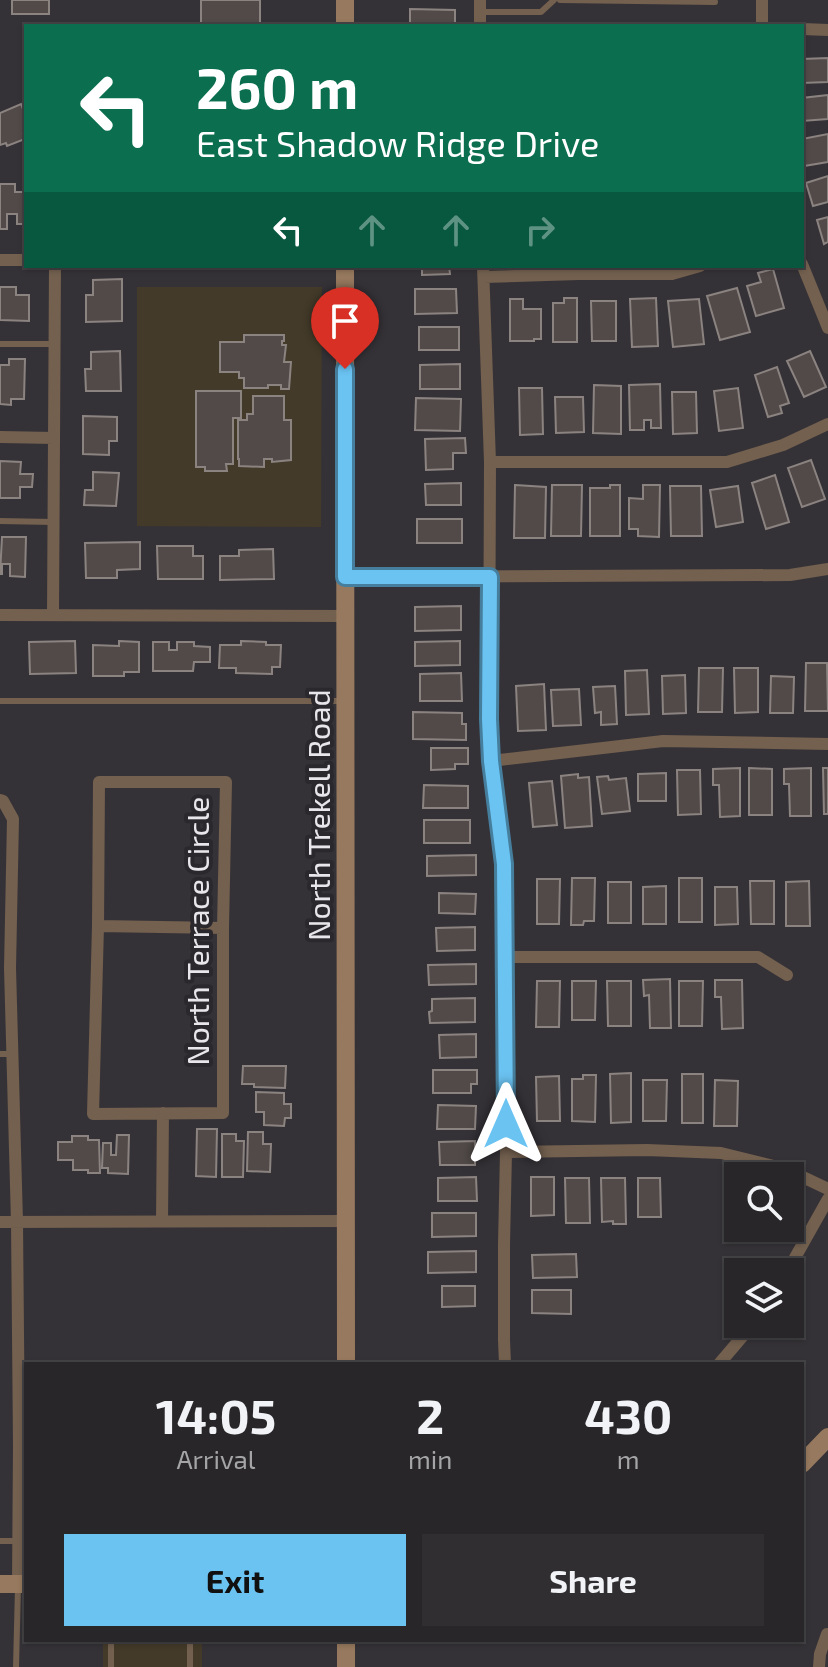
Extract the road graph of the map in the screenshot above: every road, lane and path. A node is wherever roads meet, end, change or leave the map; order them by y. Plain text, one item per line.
1 (345, 0) edge
2 (557, 0) edge
3 (762, 0) edge
4 (715, 2) edge
5 (480, 6) edge
6 (345, 24) edge
7 (762, 24) edge
8 (804, 29) edge
9 (828, 30) edge
10 (0, 260) edge
11 (24, 260) edge
12 (55, 268) edge
13 (345, 268) edge
14 (693, 268) edge
15 (804, 268) edge
16 (483, 271) edge
17 (828, 328) edge
18 (0, 344) edge
19 (55, 344) junction
20 (828, 424) edge
21 (0, 437) edge
22 (54, 438) junction
23 (490, 462) junction
24 (0, 521) edge
25 (53, 522) junction
26 (828, 569) edge
27 (345, 577) junction
28 (490, 577) junction
29 (0, 615) edge
30 (53, 615) junction
31 (346, 616) junction
32 (0, 701) edge
33 (346, 701) junction
34 (828, 744) edge
35 (491, 761) junction
36 (0, 800) edge
37 (6, 879) edge
38 (98, 926) junction
39 (223, 928) junction
40 (505, 957) junction
41 (5, 968) edge
42 (787, 975) dead end
43 (6, 1054) edge
44 (163, 1113) junction
45 (506, 1152) junction
46 (828, 1189) edge
47 (828, 1199) edge
48 (162, 1221) junction
49 (347, 1221) junction
50 (0, 1222) edge
51 (17, 1222) junction
52 (795, 1258) edge
53 (741, 1338) edge
54 (346, 1362) edge
55 (505, 1362) edge
56 (721, 1362) edge
57 (828, 1437) edge
58 (23, 1445) edge
59 (804, 1462) edge
60 (0, 1541) edge
61 (18, 1541) junction
62 (15, 1584) edge
63 (828, 1634) edge
64 (111, 1642) edge
65 (190, 1642) edge
66 (346, 1642) edge
67 (16, 1667) edge
68 (111, 1667) edge
69 (190, 1667) edge
70 (346, 1667) edge
71 (819, 1667) edge

1 - 6 main road
2 - 4 lane
2 - 5 lane
3 - 7 street
8 - 9 street
10 - 11 street
12 - 19 street
13 - 27 main road, North Trekell Road
14 - 16 street
15 - 17 street
16 - 23 street
18 - 19 lane
19 - 22 street
20 - 23 street
21 - 22 street
22 - 25 street
23 - 28 street
24 - 25 lane
25 - 30 street
26 - 28 street
27 - 28 street
27 - 31 main road, North Trekell Road
28 - 35 street
29 - 30 street
30 - 31 street
31 - 33 main road, North Trekell Road
32 - 33 lane
33 - 49 main road, North Trekell Road
34 - 35 street
35 - 40 street
36 - 37 street
37 - 41 street
38 - 39 street
38 - 39 street, North Terrace Circle
38 - 44 street, North Terrace Circle
39 - 44 street, North Terrace Circle
40 - 42 street
40 - 45 street
41 - 43 street
43 - 51 street
44 - 48 street
45 - 46 street
45 - 55 street
47 - 52 street
48 - 49 street
48 - 51 street
49 - 54 main road, North Trekell Road
50 - 51 street
51 - 58 street
53 - 56 street
57 - 59 main road
58 - 61 street
60 - 61 lane
61 - 62 street
62 - 67 lane
63 - 71 street
64 - 68 lane
65 - 69 lane
66 - 70 main road

